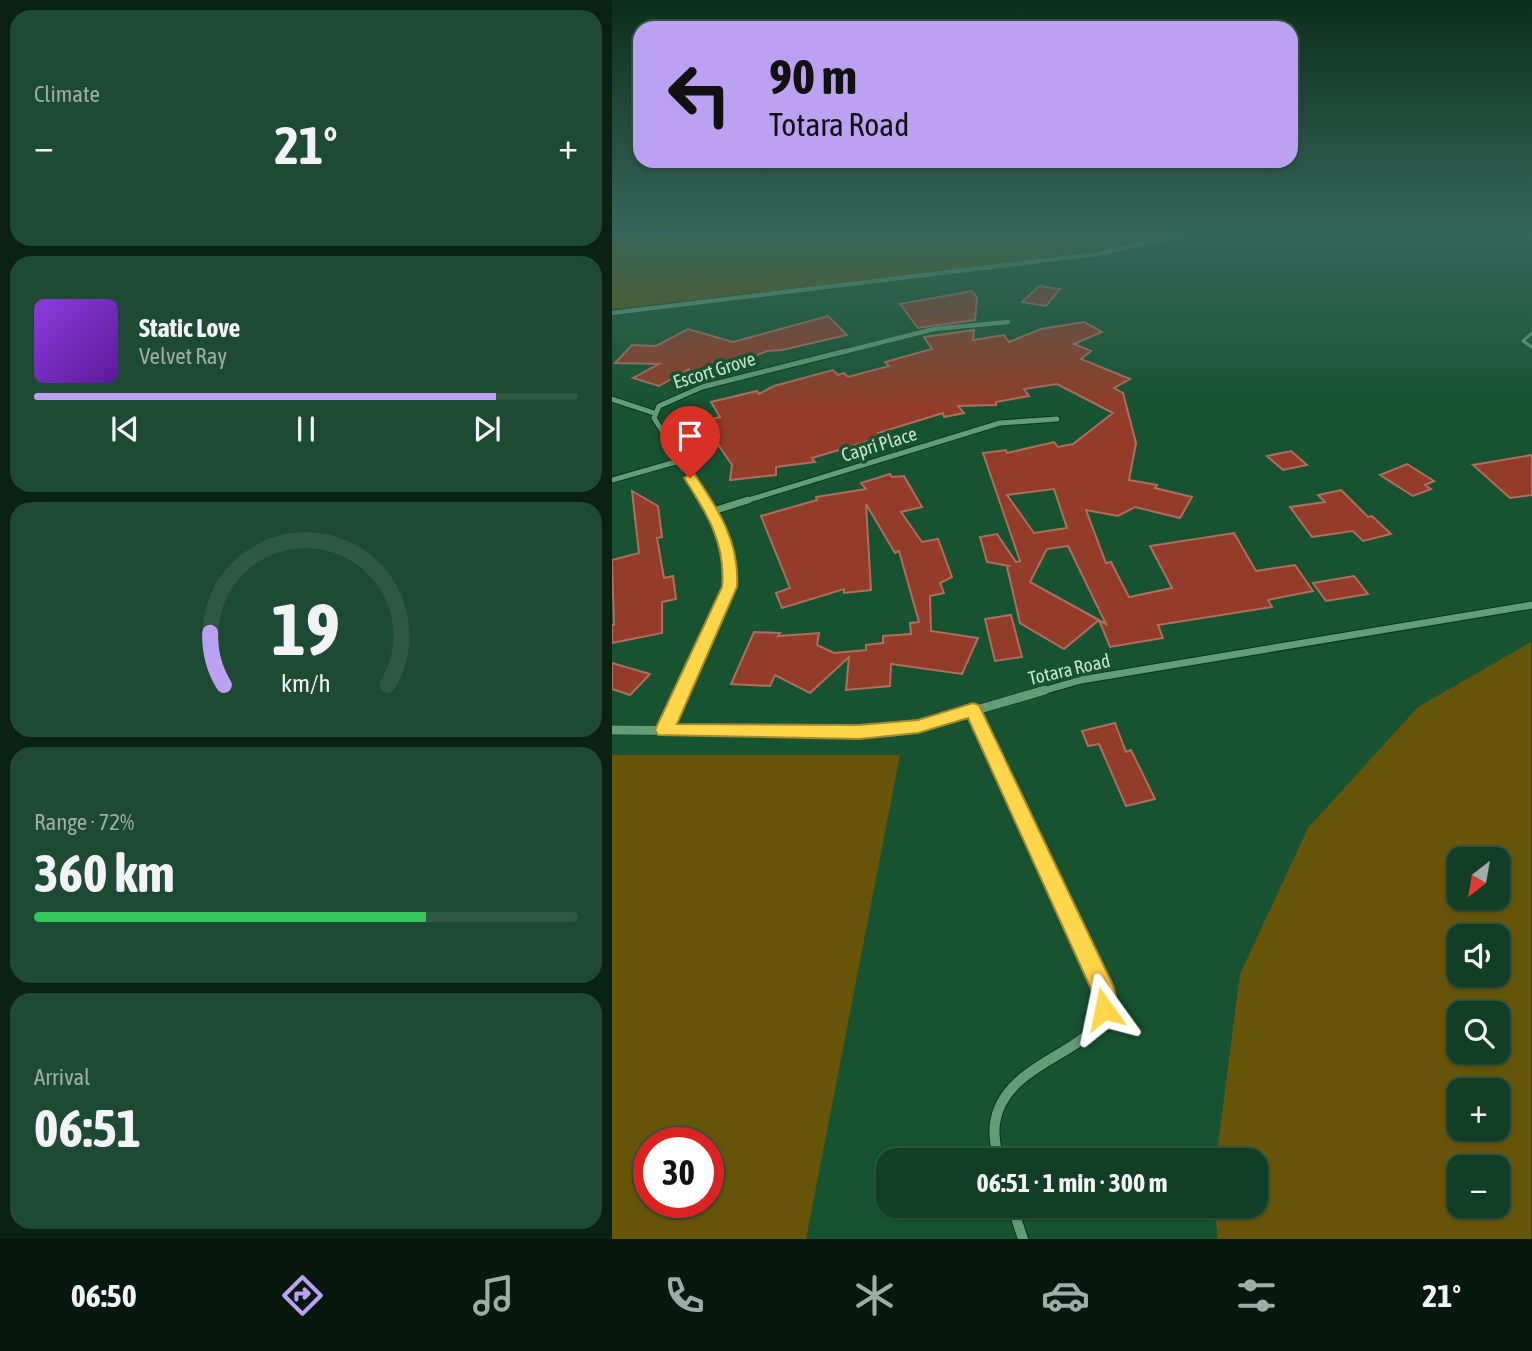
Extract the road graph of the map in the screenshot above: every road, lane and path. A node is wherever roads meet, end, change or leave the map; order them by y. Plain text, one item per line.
1 (786, 292) edge
2 (612, 313) edge
3 (1008, 322) dead end
4 (1531, 333) edge
5 (1531, 347) edge
6 (612, 399) edge
7 (654, 412) junction
8 (1057, 419) dead end
9 (679, 461) junction
10 (612, 480) edge
11 (713, 511) junction
12 (1531, 605) edge
13 (973, 710) junction
14 (612, 730) edge
15 (664, 730) junction
16 (995, 1148) edge
17 (1016, 1218) edge
18 (1023, 1239) edge

1 - 2 street
3 - 7 street, Escort Grove
4 - 5 lane
6 - 7 street
7 - 9 street
8 - 11 street, Capri Place
9 - 10 street
9 - 11 street
11 - 15 street
12 - 13 street, Totara Road
13 - 15 street, Totara Road
13 - 16 street
14 - 15 street, Totara Road
17 - 18 street

